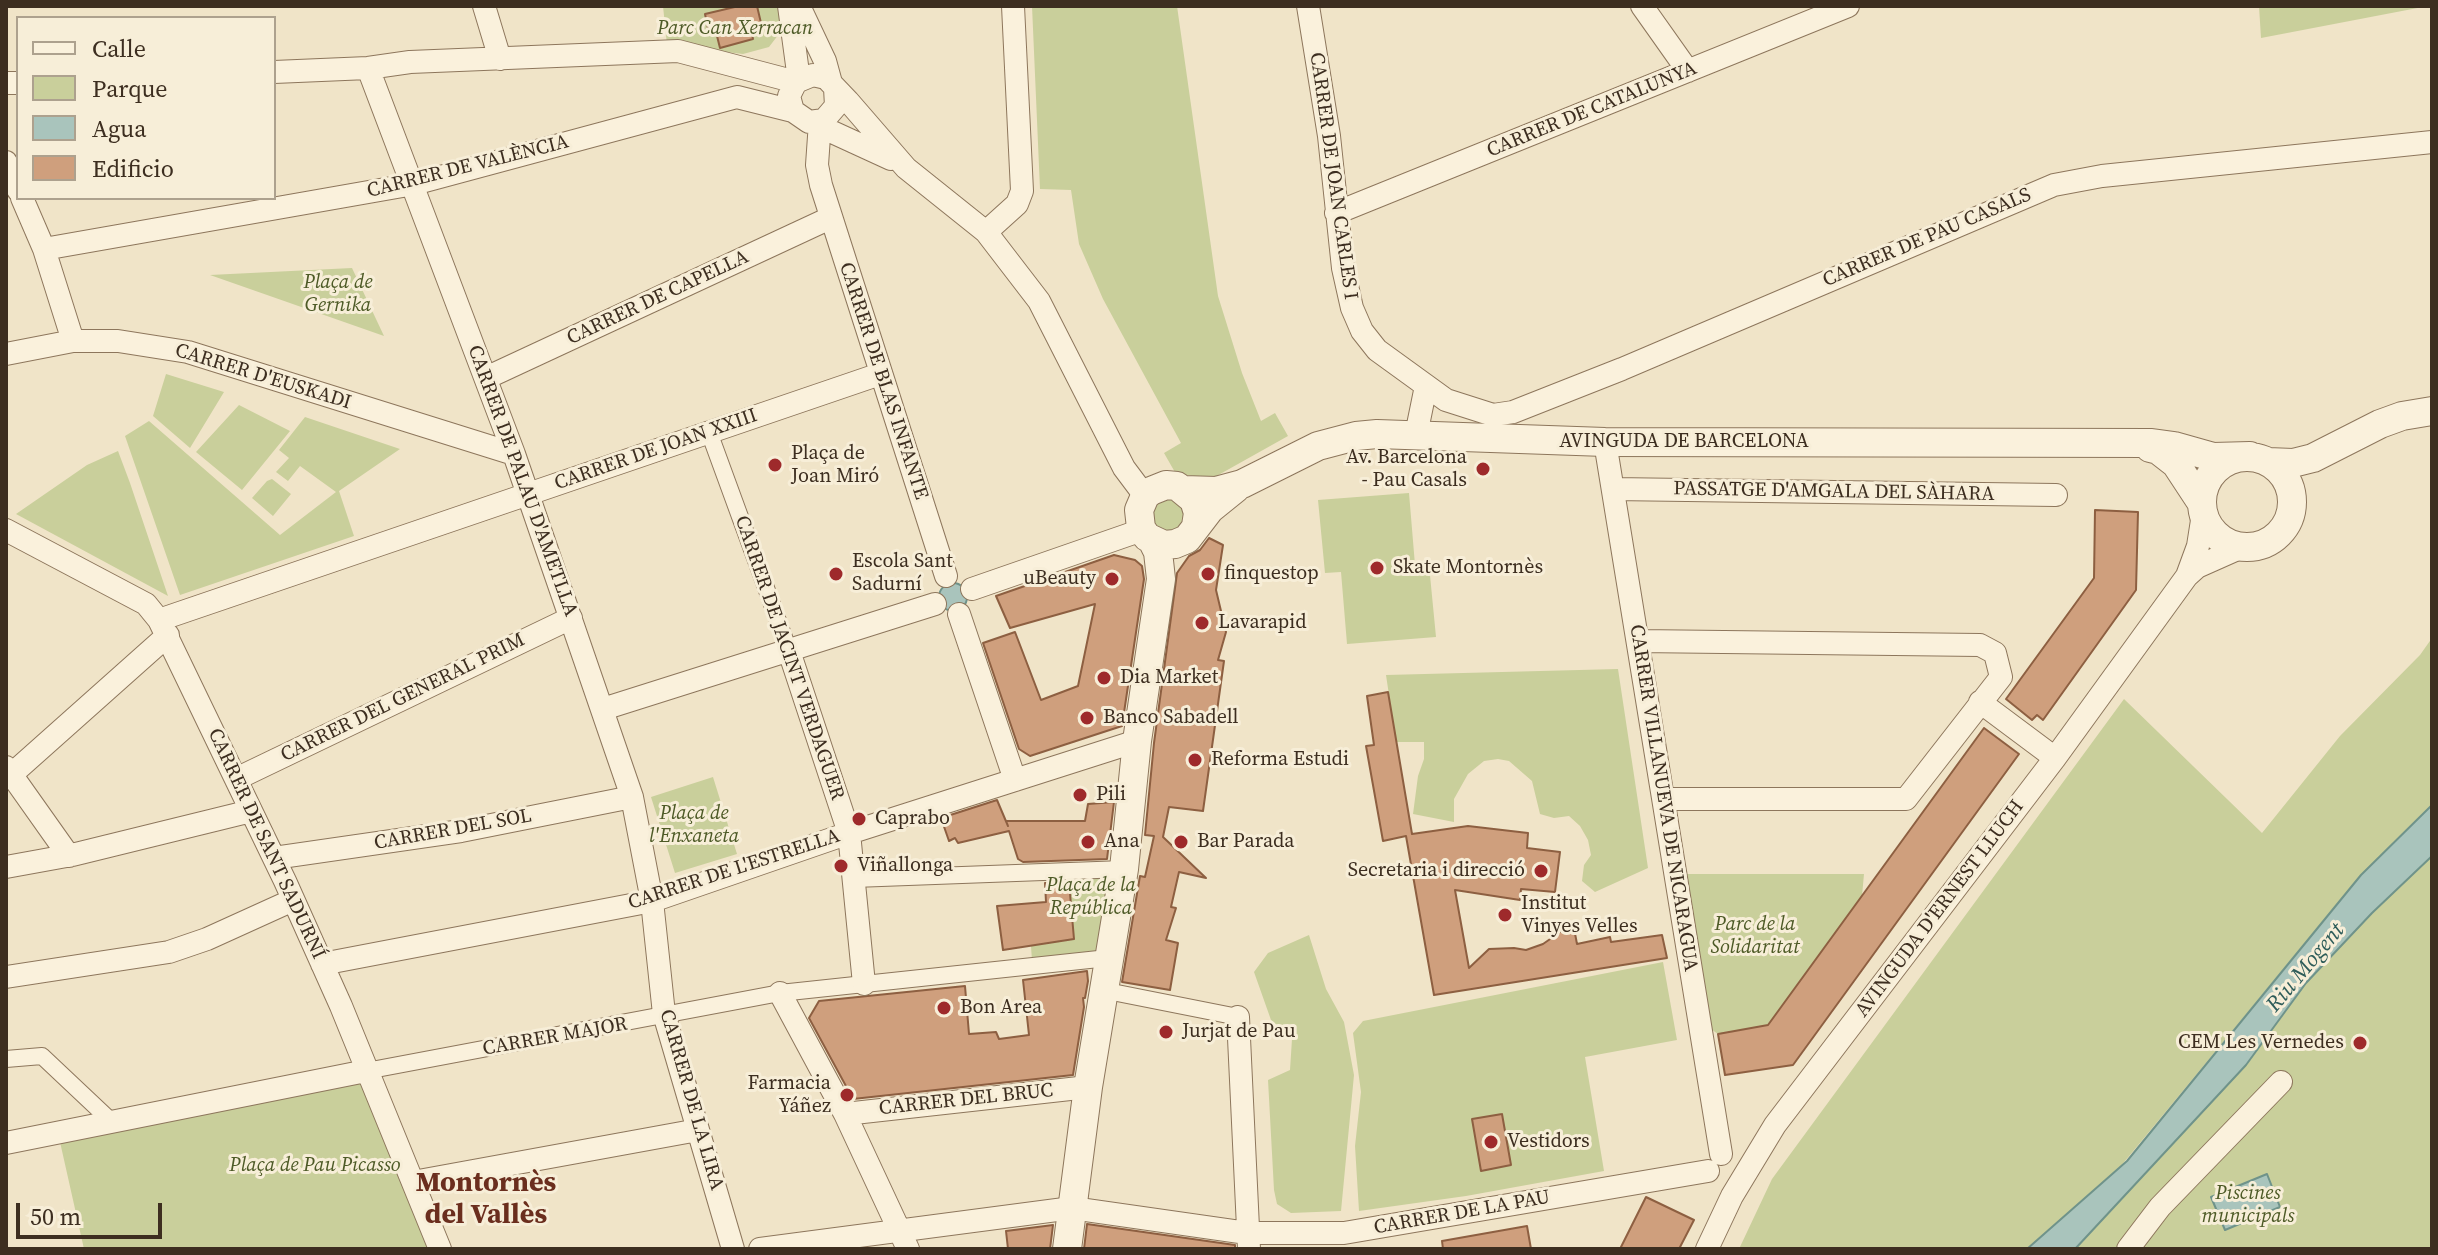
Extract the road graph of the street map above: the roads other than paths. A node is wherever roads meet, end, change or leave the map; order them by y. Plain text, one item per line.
1 (484, 6) edge
2 (789, 6) edge
3 (799, 6) edge
4 (1013, 6) edge
5 (1308, 6) edge
6 (1642, 6) edge
7 (1848, 6) edge
8 (792, 34) junction
9 (500, 59) junction
10 (741, 67) junction
11 (368, 68) junction
12 (1688, 71) junction
13 (276, 72) edge
14 (798, 81) junction
15 (833, 85) junction
16 (793, 111) junction
17 (821, 121) junction
18 (2432, 142) edge
19 (865, 146) junction
20 (6, 162) edge
21 (906, 168) junction
22 (414, 184) junction
23 (16, 185) edge
24 (821, 185) junction
25 (23, 200) edge
26 (1336, 213) junction
27 (830, 218) junction
28 (986, 232) junction
29 (44, 249) junction
30 (73, 341) junction
31 (6, 354) edge
32 (880, 374) junction
33 (486, 378) junction
34 (1426, 386) junction
35 (1456, 404) junction
36 (2432, 411) edge
37 (709, 432) junction
38 (1416, 435) junction
39 (2356, 436) junction
40 (1456, 437) junction
41 (1605, 442) junction
42 (2137, 444) junction
43 (514, 454) junction
44 (2259, 459) junction
45 (1245, 482) junction
46 (1613, 489) junction
47 (1184, 490) junction
48 (528, 494) junction
49 (2056, 495) dead end
50 (1145, 496) junction
51 (2202, 508) junction
52 (2290, 517) junction
53 (6, 530) edge
54 (1190, 533) junction
55 (1147, 535) junction
56 (2242, 547) junction
57 (946, 576) junction
58 (2187, 576) junction
59 (1161, 579) junction
60 (972, 589) junction
61 (935, 604) junction
62 (959, 614) junction
63 (571, 618) junction
64 (163, 628) junction
65 (1638, 641) junction
66 (788, 648) junction
67 (1980, 702) junction
68 (603, 709) junction
69 (1137, 741) junction
70 (2055, 758) junction
71 (9, 771) edge
72 (236, 779) junction
73 (1015, 780) junction
74 (632, 797) junction
75 (1664, 799) junction
76 (251, 811) junction
77 (849, 833) junction
78 (69, 856) junction
79 (274, 858) junction
80 (6, 867) edge
81 (1124, 869) junction
82 (854, 879) junction
83 (293, 900) junction
84 (652, 901) junction
85 (1108, 958) junction
86 (322, 964) junction
87 (6, 977) edge
88 (864, 984) junction
89 (1102, 990) junction
90 (780, 993) junction
91 (664, 1014) junction
92 (1238, 1017) joint
93 (6, 1059) edge
94 (366, 1071) junction
95 (2281, 1082) dead end
96 (1088, 1087) junction
97 (845, 1114) junction
98 (112, 1122) junction
99 (698, 1130) junction
100 (6, 1143) edge
101 (1714, 1162) junction
102 (1749, 1165) junction
103 (413, 1182) junction
104 (1732, 1196) junction
105 (1072, 1208) junction
106 (903, 1239) edge
107 (1248, 1241) edge
108 (440, 1249) edge
109 (733, 1249) edge
110 (760, 1249) edge
111 (1067, 1249) edge
112 (1707, 1249) edge
113 (2128, 1249) edge

1 - 9 street
2 - 8 street
3 - 15 street
4 - 28 street
5 - 26 street, CARRER DE JOAN CARLES I
6 - 12 street
7 - 12 street, CARRER DE CATALUNYA
8 - 10 street
8 - 14 street
9 - 10 street
9 - 11 street
10 - 14 street
11 - 13 street
11 - 22 street, CARRER DE PALAU D'AMETLLA
12 - 26 street, CARRER DE CATALUNYA
14 - 15 street
14 - 16 street
15 - 17 street
15 - 21 street
16 - 17 street
16 - 22 street, CARRER DE VALÈNCIA
17 - 19 street
17 - 24 street, CARRER DE BLAS INFANTE
18 - 35 street, CARRER DE PAU CASALS
19 - 21 street
19 - 24 street
20 - 23 street
21 - 28 street
22 - 29 street, CARRER DE VALÈNCIA
22 - 33 street, CARRER DE PALAU D'AMETLLA
24 - 27 street, CARRER DE BLAS INFANTE
25 - 29 street
26 - 34 street, CARRER DE JOAN CARLES I
27 - 32 street, CARRER DE BLAS INFANTE
27 - 33 street, CARRER DE CAPELLA
28 - 50 street
29 - 30 street
30 - 31 street, CARRER D'EUSKADI
30 - 43 street, CARRER D'EUSKADI
32 - 37 street, CARRER DE JOAN XXIII
32 - 57 street, CARRER DE BLAS INFANTE
33 - 43 street, CARRER DE PALAU D'AMETLLA
34 - 35 street, CARRER DE JOAN CARLES I
34 - 38 street
35 - 40 street
36 - 39 street
37 - 48 street, CARRER DE JOAN XXIII
37 - 66 street, CARRER DE JACINT VERDAGUER
38 - 40 street, AVINGUDA DE BARCELONA
38 - 45 street, AVINGUDA DE BARCELONA
39 - 44 street
39 - 52 street
40 - 41 street, AVINGUDA DE BARCELONA
41 - 42 street, AVINGUDA DE BARCELONA
41 - 46 street, CARRER VILLANUEVA DE NICARAGUA
42 - 44 street, AVINGUDA DE BARCELONA
42 - 51 street
43 - 48 street, CARRER DE PALAU D'AMETLLA
44 - 51 street
44 - 52 street
45 - 47 street
45 - 54 street
46 - 49 street, PASSATGE D'AMGALA DEL SÀHARA
46 - 65 street, CARRER VILLANUEVA DE NICARAGUA
47 - 50 street
47 - 54 street
48 - 63 street, CARRER DE PALAU D'AMETLLA
48 - 64 street, CARRER DE JOAN XXIII
50 - 55 street
51 - 56 street
51 - 58 street
52 - 56 street
53 - 64 street
54 - 55 street
54 - 59 street
55 - 59 street
55 - 60 street
56 - 58 street
57 - 60 street
57 - 61 street
58 - 70 street, AVINGUDA D'ERNEST LLUCH
59 - 69 street
60 - 62 street
61 - 62 street
61 - 66 street
62 - 73 street
63 - 68 street, CARRER DE PALAU D'AMETLLA
63 - 72 street, CARRER DEL GENERAL PRIM
64 - 71 street
64 - 72 street, CARRER DE SANT SADURNÍ
65 - 67 street
65 - 75 street, CARRER VILLANUEVA DE NICARAGUA
66 - 68 street
66 - 77 street, CARRER DE JACINT VERDAGUER
67 - 70 street
67 - 75 street
68 - 74 street, CARRER DE PALAU D'AMETLLA
69 - 73 street, CARRER DE L'ESTRELLA
69 - 81 street
70 - 102 street, AVINGUDA D'ERNEST LLUCH
71 - 78 street
72 - 76 street, CARRER DE SANT SADURNÍ
73 - 77 street, CARRER DE L'ESTRELLA
74 - 79 street, CARRER DEL SOL
74 - 84 street, CARRER DE PALAU D'AMETLLA
75 - 101 street, CARRER VILLANUEVA DE NICARAGUA
76 - 78 street
76 - 79 street, CARRER DE SANT SADURNÍ
77 - 82 street, CARRER DE JACINT VERDAGUER
77 - 84 street, CARRER DE L'ESTRELLA
78 - 80 street
79 - 83 street, CARRER DE SANT SADURNÍ
81 - 82 street
81 - 85 street
82 - 88 street, CARRER DE JACINT VERDAGUER
83 - 86 street, CARRER DE SANT SADURNÍ
83 - 87 street
84 - 86 street, CARRER DE L'ESTRELLA
84 - 91 street, CARRER DE LA LIRA
85 - 88 street, CARRER MAJOR
85 - 89 street
86 - 94 street, CARRER DE SANT SADURNÍ
88 - 90 street, CARRER MAJOR
89 - 92 street
89 - 96 street
90 - 91 street, CARRER MAJOR
90 - 97 street
91 - 94 street, CARRER MAJOR
91 - 99 street, CARRER DE LA LIRA
92 - 107 street
93 - 98 street
94 - 98 street, CARRER MAJOR
94 - 103 street, CARRER DE SANT SADURNÍ
95 - 113 street
96 - 97 street, CARRER DEL BRUC
96 - 105 street
97 - 106 street
98 - 100 street, CARRER MAJOR
99 - 103 street
99 - 109 street, CARRER DE LA LIRA
101 - 102 street
101 - 104 street
101 - 107 street, CARRER DE LA PAU
102 - 104 street, AVINGUDA D'ERNEST LLUCH
103 - 108 street, CARRER DE SANT SADURNÍ
104 - 112 street, AVINGUDA D'ERNEST LLUCH
105 - 106 street, CARRER DE LA PAU
105 - 107 street, CARRER DE LA PAU
105 - 111 street
106 - 110 street, CARRER DE LA PAU

